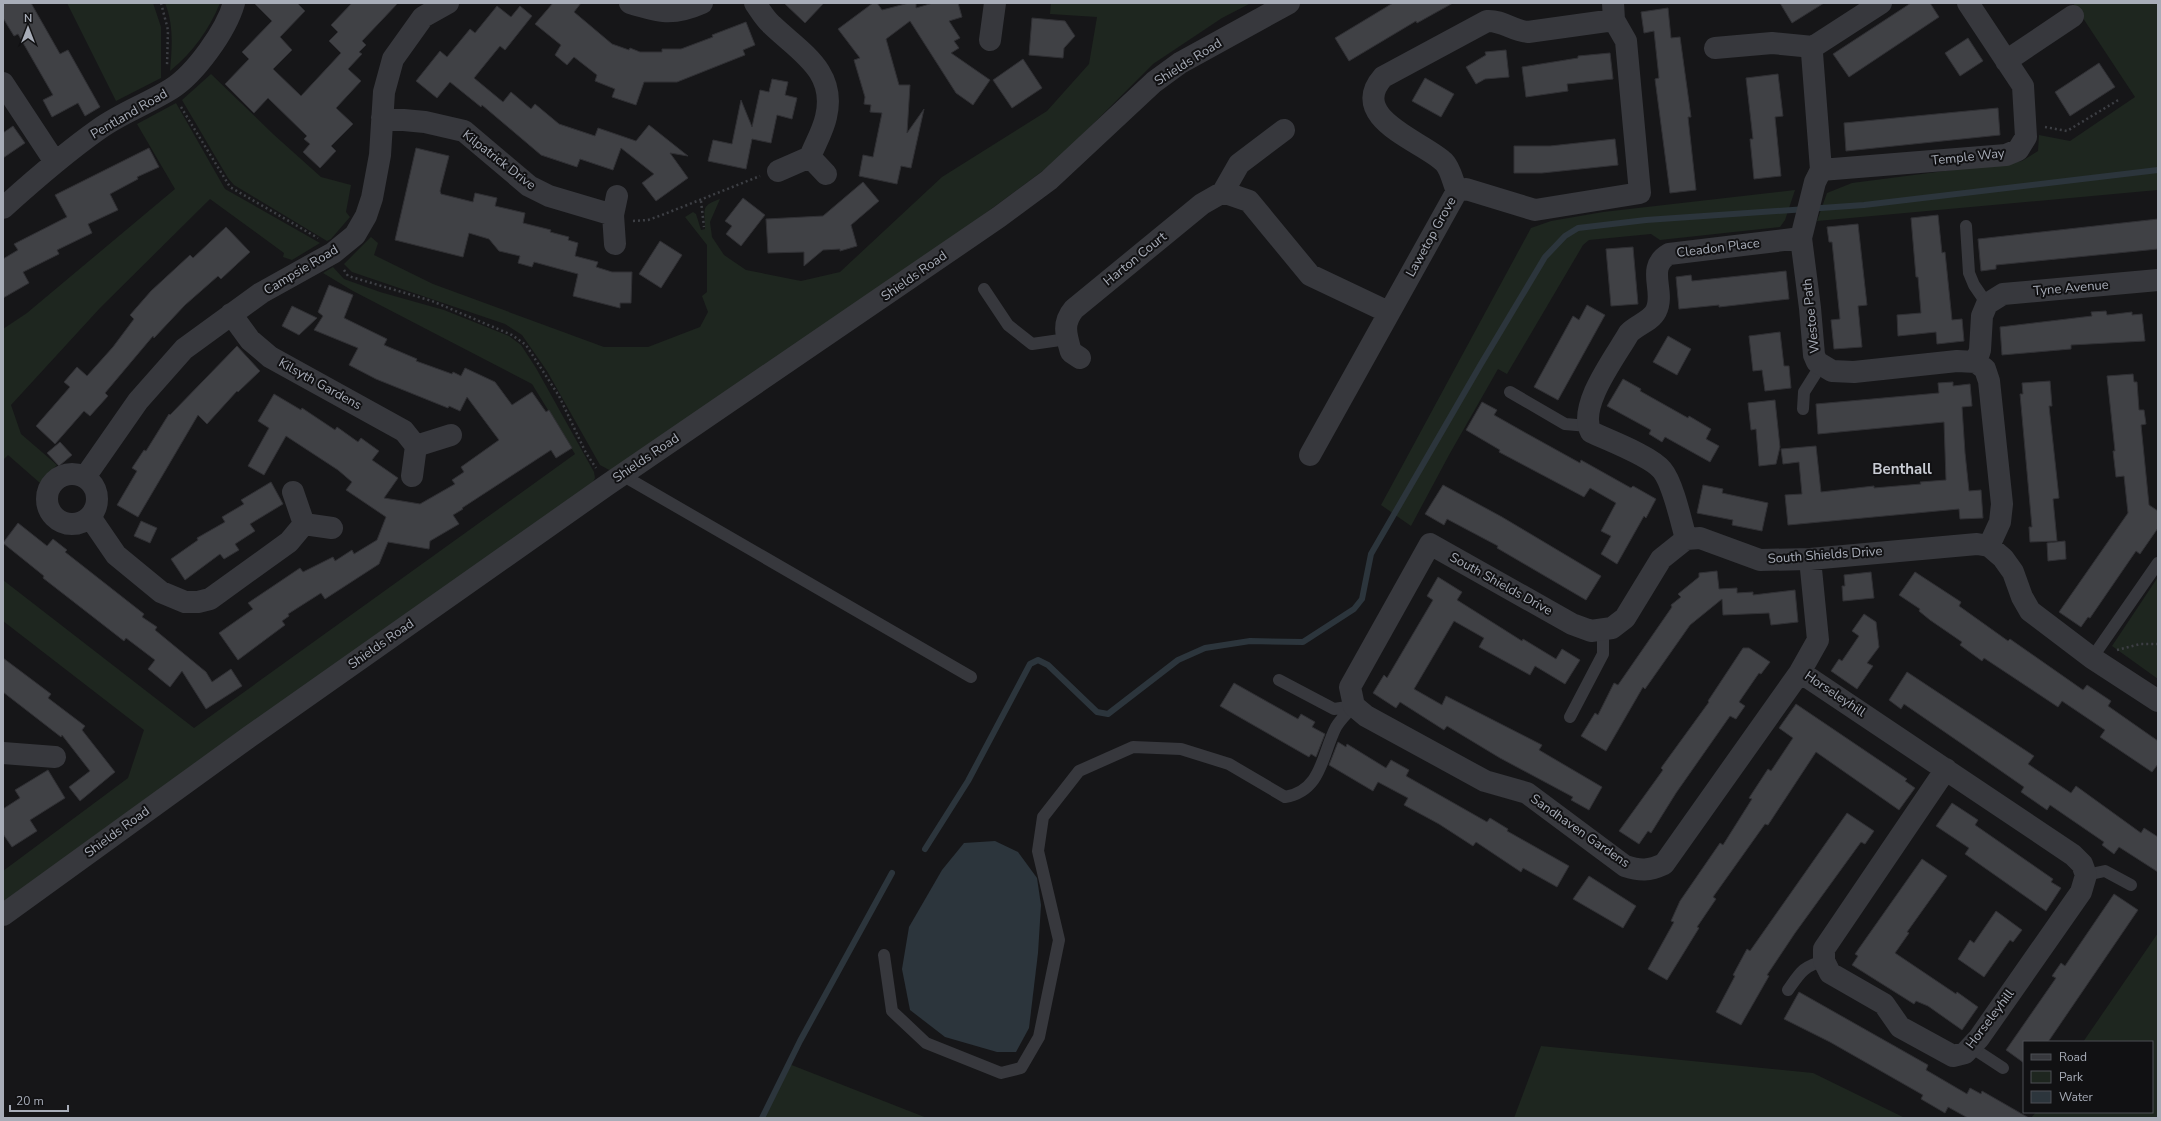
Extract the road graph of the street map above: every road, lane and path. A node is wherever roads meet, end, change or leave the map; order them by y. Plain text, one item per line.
1 (234, 3) edge
2 (448, 3) edge
3 (630, 3) edge
4 (702, 3) edge
5 (755, 3) edge
6 (995, 3) edge
7 (1289, 3) edge
8 (1880, 3) edge
9 (1968, 3) edge
10 (1614, 12) edge
11 (2073, 16) dead end
12 (990, 40) dead end
13 (1813, 47) junction
14 (1715, 48) dead end
15 (2006, 61) junction
16 (3, 83) edge
17 (2120, 99) dead end
18 (382, 118) junction
19 (2026, 124) junction
20 (1284, 130) dead end
21 (810, 157) junction
22 (55, 162) junction
23 (1821, 170) junction
24 (778, 171) joint
25 (826, 174) dead end
26 (1457, 191) junction
27 (1223, 192) junction
28 (701, 201) junction
29 (615, 205) junction
30 (3, 208) edge
31 (1966, 226) dead end
32 (704, 227) dead end
33 (1801, 238) junction
34 (616, 244) dead end
35 (2158, 280) edge
36 (984, 289) dead end
37 (1987, 304) junction
38 (1388, 312) junction
39 (231, 314) junction
40 (1067, 339) junction
41 (1080, 358) dead end
42 (1976, 362) junction
43 (1821, 365) junction
44 (1510, 392) dead end
45 (1803, 409) dead end
46 (1588, 426) junction
47 (451, 435) dead end
48 (416, 446) junction
49 (1310, 455) dead end
50 (622, 475) junction
51 (412, 476) dead end
52 (85, 477) junction
53 (293, 492) dead end
54 (90, 517) junction
55 (304, 524) junction
56 (332, 528) dead end
57 (1686, 539) junction
58 (1989, 546) junction
59 (1810, 559) junction
60 (2158, 563) edge
61 (1603, 629) junction
62 (2158, 644) edge
63 (2098, 662) junction
64 (1800, 672) junction
65 (971, 677) dead end
66 (1279, 680) dead end
67 (2158, 701) edge
68 (1354, 706) junction
69 (1570, 717) dead end
70 (3, 753) edge
71 (55, 757) dead end
72 (1946, 769) junction
73 (2086, 875) junction
74 (2130, 885) dead end
75 (3, 915) edge
76 (884, 955) dead end
77 (1824, 961) junction
78 (1788, 990) dead end
79 (1971, 1047) junction
80 (2003, 1068) dead end

1 - 22 street, Pentland Road
2 - 18 street, Campsie Road
3 - 4 street
5 - 21 street
6 - 12 street
7 - 50 street, Shields Road
8 - 13 street
9 - 15 street, Temple Way
10 - 26 street, Lawetop Grove
10 - 26 street
11 - 15 street
13 - 14 street
13 - 23 street, Westoe Path
15 - 19 street, Temple Way
16 - 22 street
17 - 19 path
18 - 29 street, Kilpatrick Drive
18 - 39 street, Campsie Road
19 - 23 street, Temple Way
20 - 27 street
21 - 24 street
21 - 25 street
22 - 30 street, Pentland Road
23 - 33 street, Westoe Path
24 - 28 path
26 - 38 street, Lawetop Grove
27 - 38 street
27 - 40 street, Harton Court
28 - 29 path
28 - 32 path
29 - 34 street
31 - 37 lane
33 - 43 street, Westoe Path
33 - 46 street, Cleadon Place
35 - 37 street, Tyne Avenue
36 - 40 lane
37 - 42 street
38 - 49 street, Lawetop Grove
39 - 48 street, Kilsyth Gardens
39 - 52 street, Campsie Road
40 - 41 street, Harton Court
42 - 43 street, Westoe Path
42 - 58 street
43 - 45 lane
44 - 46 lane
46 - 57 street
47 - 48 street
48 - 51 street
50 - 65 lane
50 - 75 street, Shields Road
52 - 54 street
52 - 54 street
53 - 55 street
54 - 55 street
55 - 56 street
57 - 59 street, South Shields Drive
57 - 61 street, South Shields Drive
58 - 59 street, South Shields Drive
58 - 63 street
59 - 64 street, Horseleyhill
60 - 63 lane
61 - 68 street, South Shields Drive
61 - 69 lane
62 - 63 path
63 - 67 street
64 - 68 street, Sandhaven Gardens
64 - 72 street, Horseleyhill
66 - 68 lane
68 - 76 lane
70 - 71 street
72 - 73 street, Horseleyhill
72 - 77 street
73 - 74 lane
73 - 79 street, Horseleyhill
77 - 78 lane
77 - 79 street, Horseleyhill
79 - 80 lane

